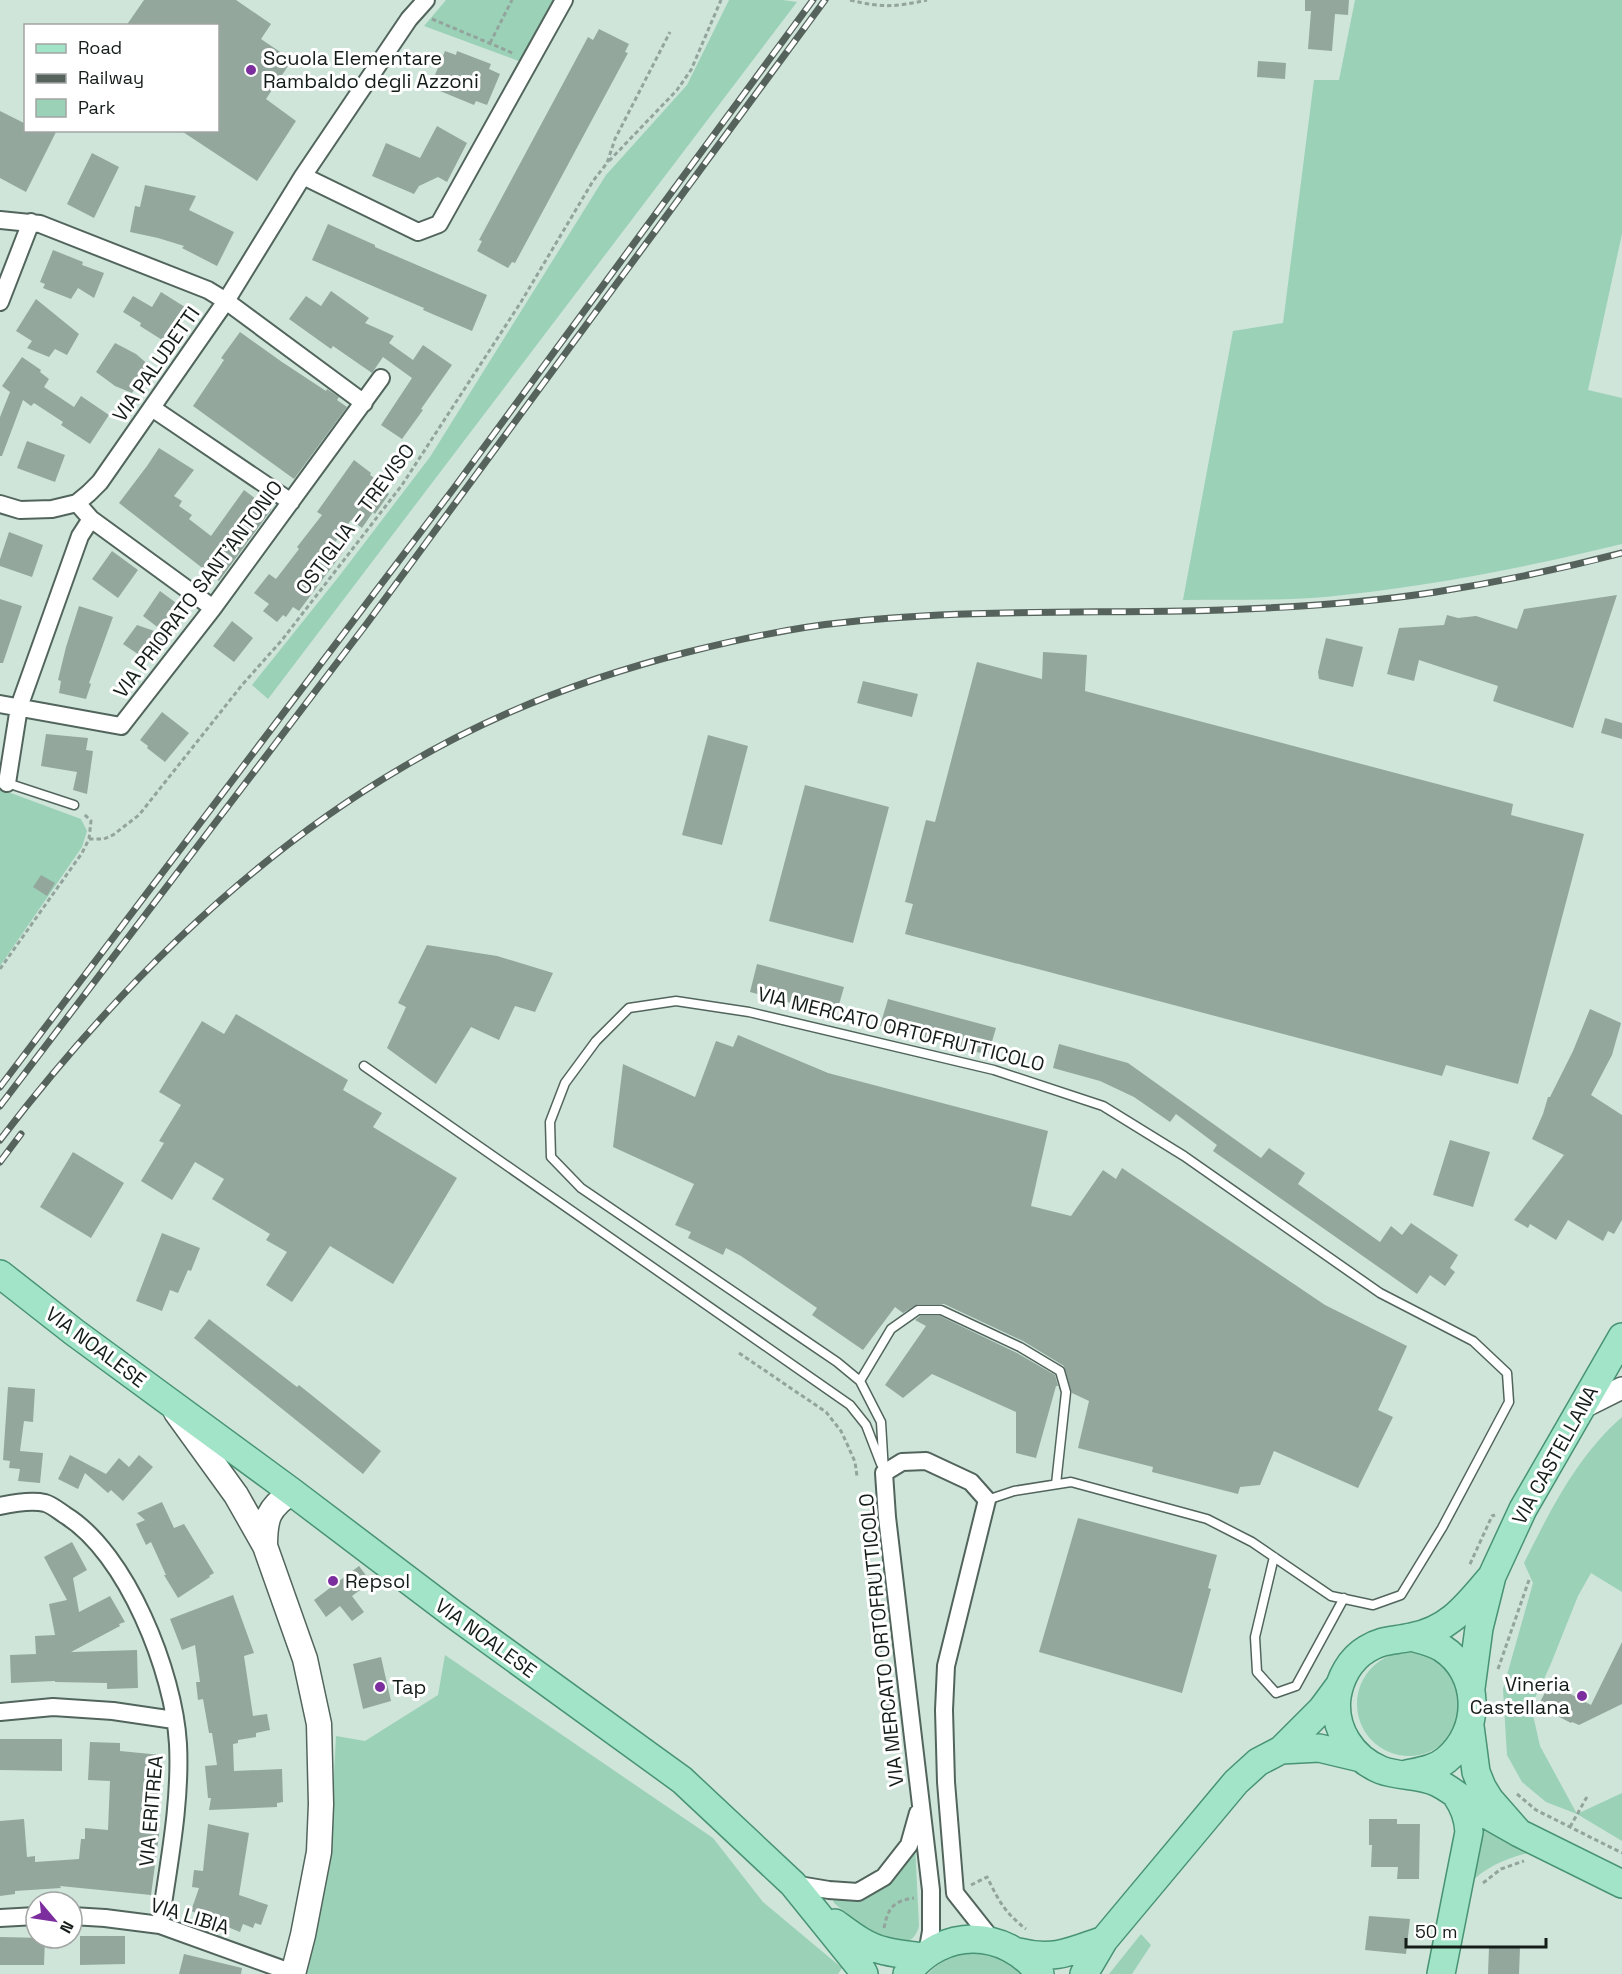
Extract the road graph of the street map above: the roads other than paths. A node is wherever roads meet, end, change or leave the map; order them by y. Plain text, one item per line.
1 (426, 0) edge
2 (564, 0) edge
3 (303, 176) junction
4 (0, 220) edge
5 (31, 222) junction
6 (226, 301) junction
7 (0, 302) edge
8 (381, 378) dead end
9 (364, 403) junction
10 (152, 408) junction
11 (291, 502) junction
12 (77, 503) junction
13 (0, 504) edge
14 (90, 519) junction
15 (213, 608) junction
16 (0, 704) edge
17 (20, 707) junction
18 (7, 783) joint
19 (75, 805) road end
20 (364, 1066) dead end
21 (0, 1274) edge
22 (1622, 1336) edge
23 (860, 1381) junction
24 (1622, 1388) edge
25 (169, 1402) junction
26 (1580, 1409) junction
27 (884, 1473) junction
28 (1056, 1484) junction
29 (292, 1492) junction
30 (987, 1500) junction
31 (0, 1506) edge
32 (265, 1546) junction
33 (1274, 1557) junction
34 (1481, 1571) junction
35 (1344, 1598) junction
36 (1411, 1637) junction
37 (1339, 1686) junction
38 (1471, 1688) junction
39 (0, 1712) edge
40 (174, 1720) junction
41 (1470, 1726) junction
42 (1281, 1750) junction
43 (1361, 1758) junction
44 (1406, 1774) junction
45 (1456, 1795) junction
46 (921, 1803) junction
47 (1519, 1833) junction
48 (793, 1884) junction
49 (1622, 1884) edge
50 (814, 1909) junction
51 (24, 1917) edge
52 (84, 1917) edge
53 (0, 1918) edge
54 (160, 1925) junction
55 (1104, 1940) junction
56 (993, 1941) junction
57 (1024, 1942) junction
58 (919, 1962) edge
59 (293, 1973) edge
60 (864, 1974) edge
61 (1040, 1974) edge
62 (1084, 1974) edge
63 (1441, 1974) edge

1 - 3 street, VIA PALUDETTI
2 - 3 street
3 - 6 street, VIA PALUDETTI
4 - 5 street
5 - 6 street
5 - 7 street
6 - 9 street
6 - 10 street, VIA PALUDETTI
8 - 9 street, VIA PRIORATO SANT'ANTONIO
9 - 11 street, VIA PRIORATO SANT'ANTONIO
10 - 11 street
10 - 12 street, VIA PALUDETTI
11 - 15 street, VIA PRIORATO SANT'ANTONIO
12 - 13 street
12 - 14 street
14 - 15 street
14 - 17 street
15 - 17 street, VIA PRIORATO SANT'ANTONIO
16 - 17 street, VIA PRIORATO SANT'ANTONIO
17 - 18 street
18 - 19 lane
20 - 27 lane
21 - 25 main road, VIA NOALESE
22 - 26 main road, VIA CASTELLANA
23 - 27 lane, VIA MERCATO ORTOFRUTTICOLO
23 - 28 lane
23 - 35 lane, VIA MERCATO ORTOFRUTTICOLO
24 - 26 street
25 - 29 main road, VIA NOALESE
25 - 32 main road
26 - 34 main road, VIA CASTELLANA
27 - 30 street, VIA MERCATO ORTOFRUTTICOLO
27 - 46 street, VIA MERCATO ORTOFRUTTICOLO
28 - 30 lane, VIA MERCATO ORTOFRUTTICOLO
28 - 33 lane, VIA MERCATO ORTOFRUTTICOLO
29 - 32 main road
29 - 48 main road, VIA NOALESE
30 - 56 street
31 - 40 street, VIA ERITREA
32 - 59 main road
33 - 35 lane, VIA MERCATO ORTOFRUTTICOLO
33 - 35 lane
34 - 36 main road, VIA CASTELLANA
34 - 38 main road, VIA CASTELLANA
36 - 37 main road, VIA CASTELLANA
36 - 38 main road, VIA CASTELLANA
37 - 42 main road
37 - 43 main road, VIA CASTELLANA
38 - 41 main road, VIA CASTELLANA
39 - 40 street
40 - 54 street, VIA ERITREA
41 - 44 main road, VIA CASTELLANA
41 - 47 main road
42 - 43 main road
42 - 55 main road
43 - 44 main road, VIA CASTELLANA
44 - 45 main road, VIA CASTELLANA
45 - 47 main road, VIA CASTELLANA
45 - 63 main road
46 - 48 street, VIA MERCATO ORTOFRUTTICOLO
46 - 58 street, VIA MERCATO ORTOFRUTTICOLO
47 - 49 main road, VIA CASTELLANA
48 - 50 main road, VIA NOALESE
50 - 58 main road, VIA NOALESE
50 - 60 main road, VIA NOALESE
51 - 53 street
52 - 54 street, VIA LIBIA
54 - 59 street, VIA LIBIA
55 - 57 main road
55 - 62 main road
56 - 57 main road
56 - 58 main road
57 - 61 main road

